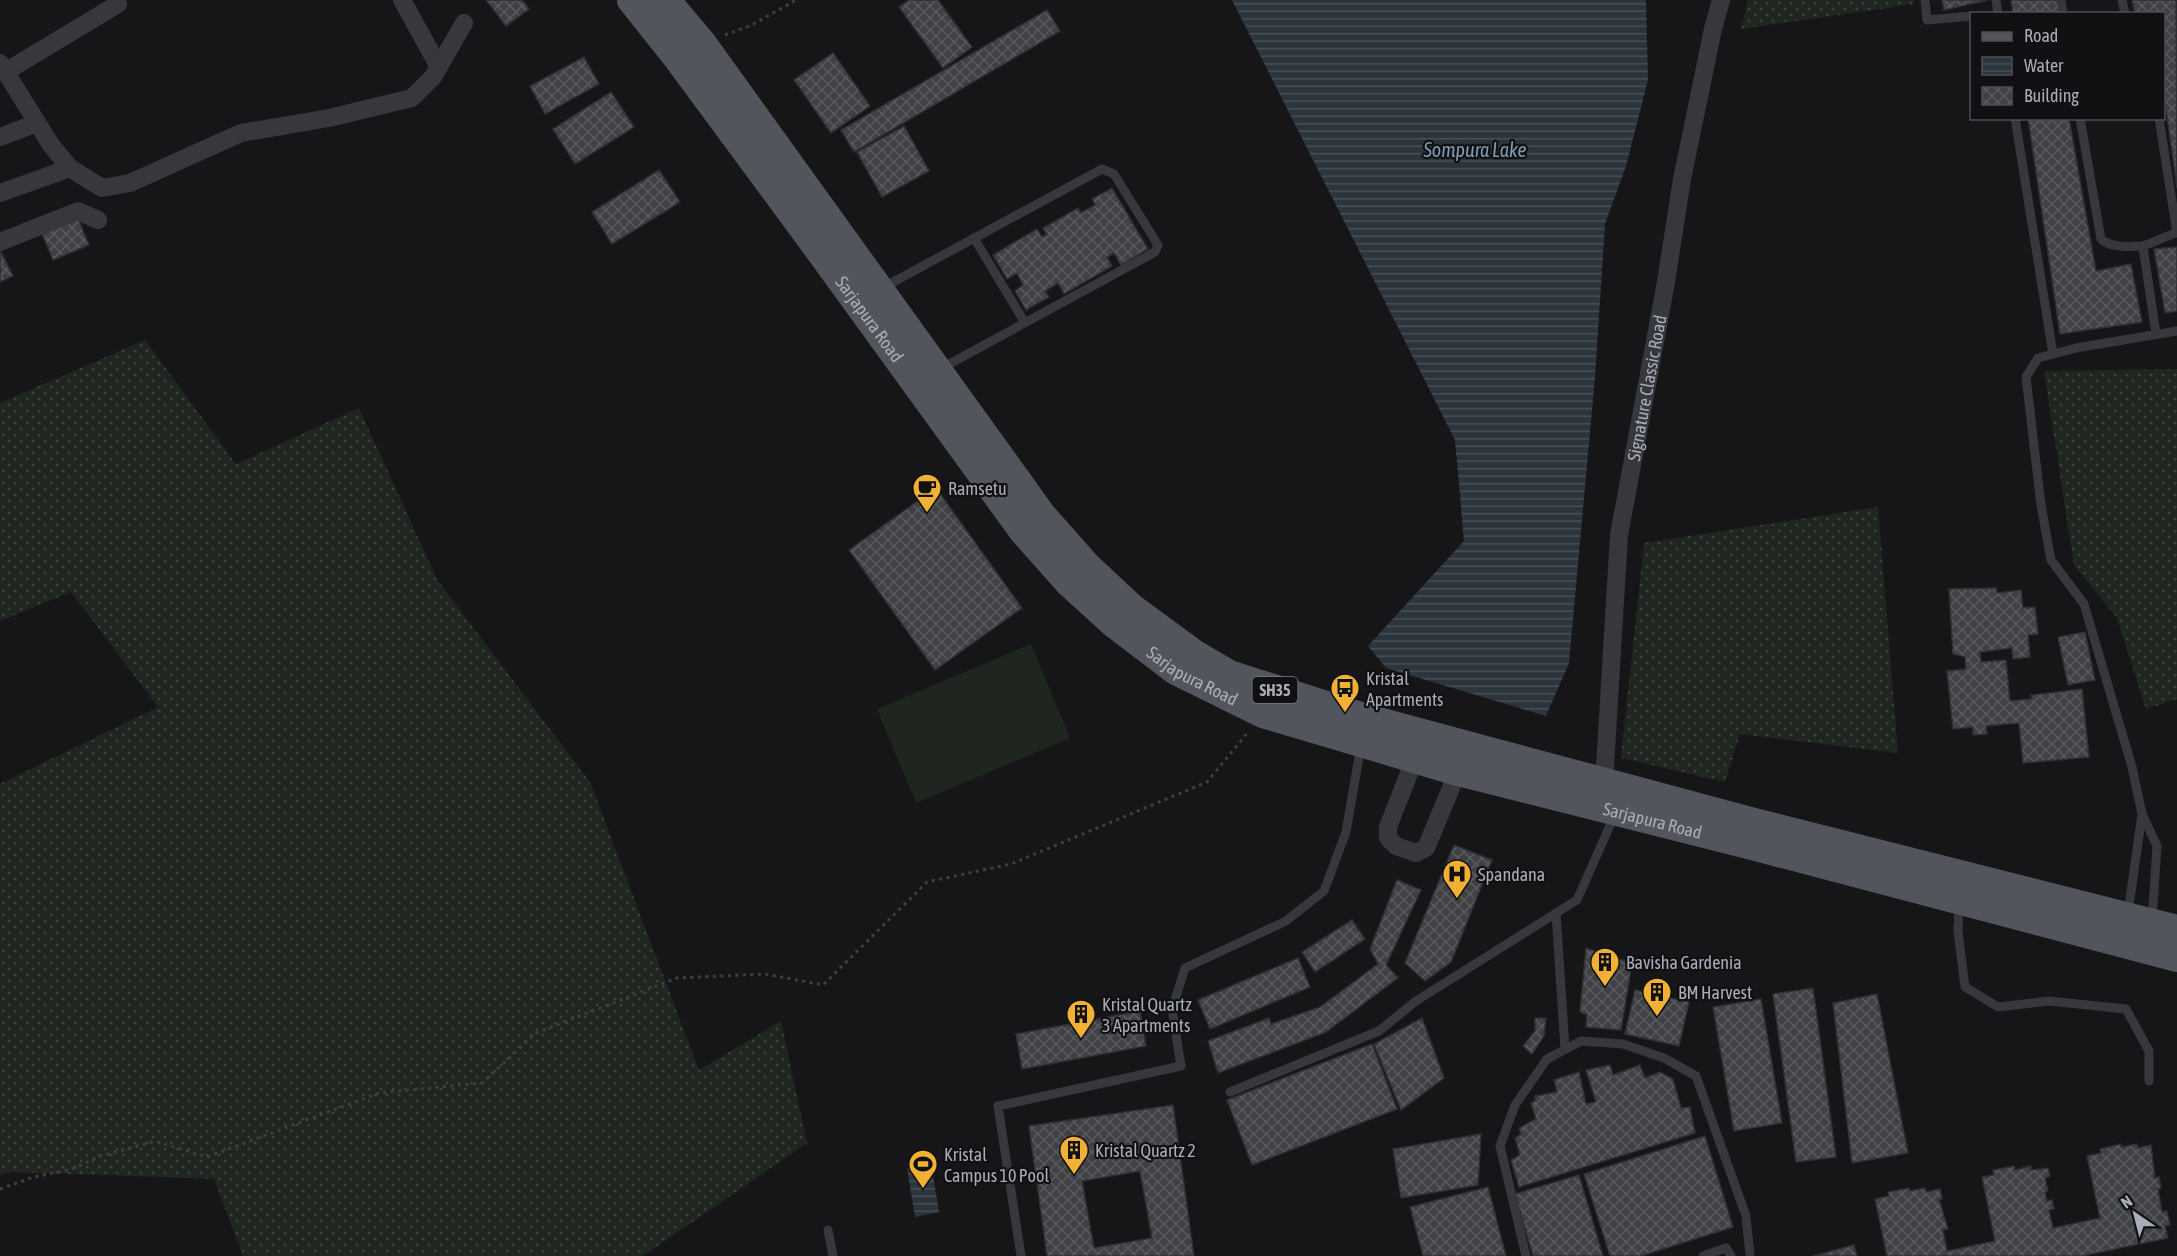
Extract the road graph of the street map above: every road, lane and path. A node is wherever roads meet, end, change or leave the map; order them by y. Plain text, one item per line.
1 (402, 0) edge
2 (632, 0) edge
3 (665, 0) edge
4 (796, 0) edge
5 (1721, 0) edge
6 (1924, 0) edge
7 (118, 4) dead end
8 (1970, 16) edge
9 (464, 23) dead end
10 (702, 44) junction
11 (3, 67) edge
12 (439, 67) junction
13 (2015, 120) edge
14 (2080, 120) edge
15 (2159, 120) edge
16 (37, 123) junction
17 (0, 137) edge
18 (70, 168) junction
19 (0, 193) edge
20 (98, 220) dead end
21 (826, 238) junction
22 (974, 238) junction
23 (0, 242) edge
24 (2143, 247) junction
25 (879, 290) junction
26 (1025, 323) junction
27 (2177, 331) edge
28 (2156, 334) junction
29 (2053, 354) junction
30 (936, 371) junction
31 (1263, 713) junction
32 (1364, 731) junction
33 (1415, 758) junction
34 (1458, 771) junction
35 (1604, 783) junction
36 (1616, 812) junction
37 (2142, 814) junction
38 (1755, 835) junction
39 (1960, 899) junction
40 (1556, 913) junction
41 (2161, 937) edge
42 (1565, 1049) junction
43 (2150, 1081) dead end
44 (1230, 1092) dead end
45 (0, 1189) edge
46 (828, 1230) dead end
47 (833, 1256) edge
48 (1022, 1256) edge
49 (1526, 1256) edge
50 (1703, 1256) edge
51 (1731, 1256) edge
52 (1750, 1256) edge

1 - 12 street
2 - 21 main road, Sarjapura Road
3 - 10 main road, Sarjapura Road / SH35
4 - 10 path
5 - 35 street, Signature Classic Road
6 - 8 lane
7 - 11 street
9 - 12 street
10 - 21 main road, Sarjapura Road / SH35
11 - 16 street
12 - 18 street
13 - 29 lane
14 - 24 lane
15 - 24 lane
16 - 17 street
16 - 18 street
18 - 19 street
20 - 23 street
21 - 25 main road, Sarjapura Road / SH35
21 - 31 main road, Sarjapura Road
22 - 25 lane
22 - 26 lane
22 - 26 lane
24 - 28 lane
25 - 30 main road, Sarjapura Road / SH35
26 - 30 lane
27 - 28 lane
28 - 29 lane
29 - 37 lane
30 - 32 main road, Sarjapura Road / SH35
31 - 32 main road, Sarjapura Road
31 - 45 path
32 - 33 main road, Sarjapura Road
32 - 35 main road, Sarjapura Road / SH35
32 - 48 lane
33 - 34 main road, Sarjapura Road
33 - 34 street
34 - 36 main road, Sarjapura Road
35 - 38 main road, Sarjapura Road / SH35
36 - 38 main road, Sarjapura Road
36 - 40 lane
37 - 41 lane
37 - 41 lane
38 - 39 main road, Sarjapura Road
38 - 41 main road, Sarjapura Road / SH35
39 - 41 main road, Sarjapura Road
39 - 43 lane
40 - 42 lane
40 - 44 lane
42 - 49 lane
42 - 52 lane
46 - 47 lane
50 - 51 lane

